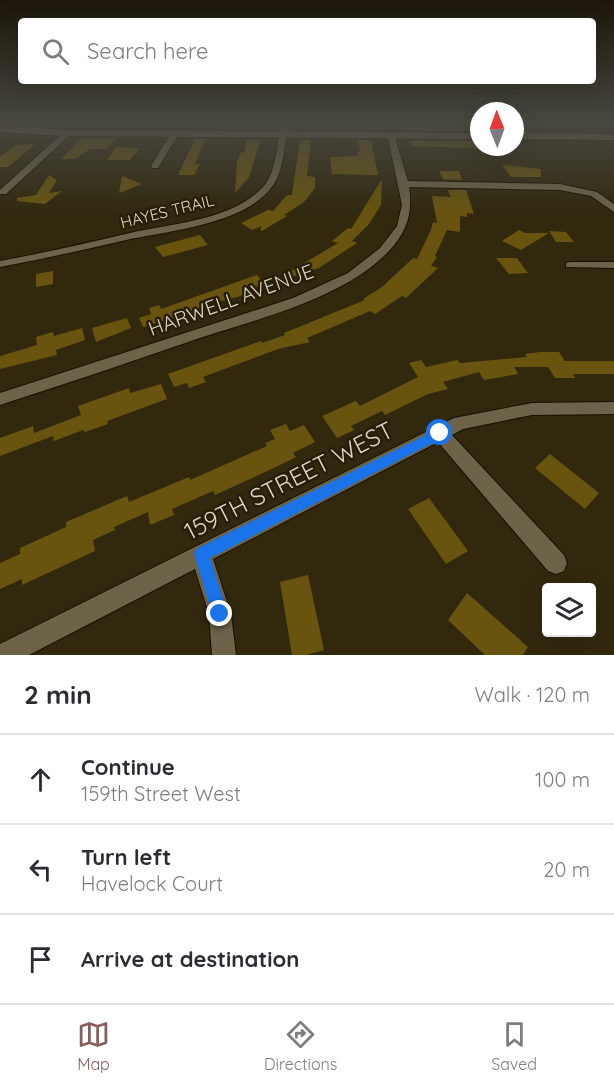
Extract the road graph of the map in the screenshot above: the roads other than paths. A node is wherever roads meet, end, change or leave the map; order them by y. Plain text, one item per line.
1 (47, 153) edge
2 (163, 153) edge
3 (278, 153) edge
4 (395, 153) edge
5 (155, 166) dead end
6 (404, 184) junction
7 (3, 192) dead end
8 (614, 209) edge
9 (0, 264) edge
10 (570, 265) dead end
11 (614, 265) edge
12 (0, 399) edge
13 (614, 408) edge
14 (440, 433) junction
15 (201, 554) junction
16 (556, 563) dead end
17 (4, 655) edge
18 (224, 655) edge

1 - 7 street
2 - 5 street
3 - 9 street, HAYES TRAIL
4 - 6 street, HARWELL AVENUE
6 - 8 street
6 - 12 street, HARWELL AVENUE
10 - 11 street
13 - 14 street, 159TH STREET WEST
14 - 15 street, 159TH STREET WEST
14 - 16 street
15 - 17 street, 159TH STREET WEST
15 - 18 street

